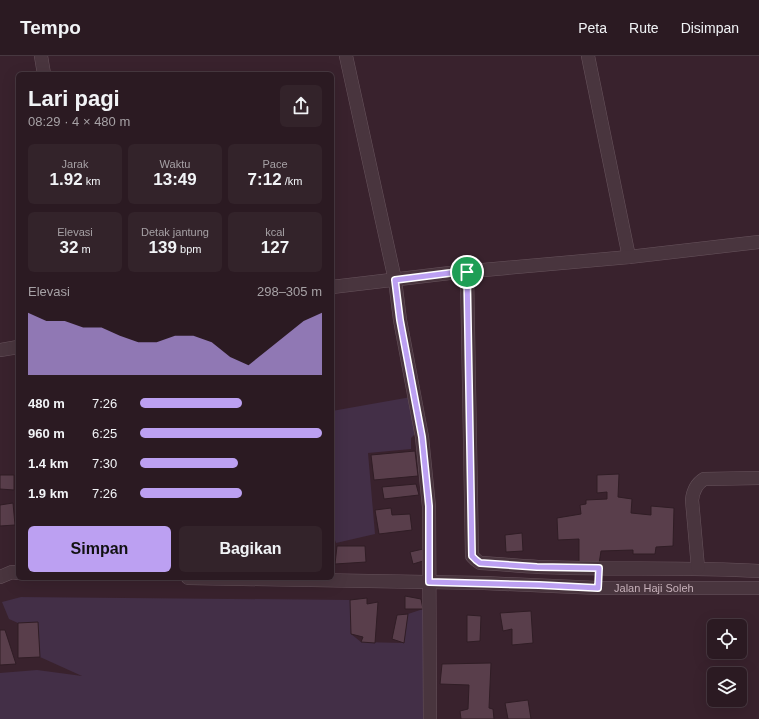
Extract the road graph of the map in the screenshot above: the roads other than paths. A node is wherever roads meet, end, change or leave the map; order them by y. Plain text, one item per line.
1 (41, 56) edge
2 (346, 56) edge
3 (588, 56) edge
4 (44, 72) edge
5 (759, 242) edge
6 (629, 257) junction
7 (467, 272) junction
8 (395, 280) junction
9 (334, 287) edge
10 (16, 347) edge
11 (0, 350) edge
12 (759, 478) edge
13 (698, 568) junction
14 (759, 571) edge
15 (16, 573) edge
16 (0, 577) edge
17 (598, 579) junction
18 (325, 580) edge
19 (429, 582) junction
20 (759, 588) edge
21 (430, 719) edge

1 - 4 street
2 - 8 street
3 - 6 street
5 - 6 street
6 - 7 street
7 - 8 street
7 - 17 street
8 - 9 street
8 - 19 street
10 - 11 street
12 - 13 street
13 - 14 street
13 - 17 street
15 - 16 street
17 - 19 street, Jalan Haji Soleh
17 - 20 street, Jalan Haji Soleh
18 - 19 street, Jalan Haji Soleh
19 - 21 street

